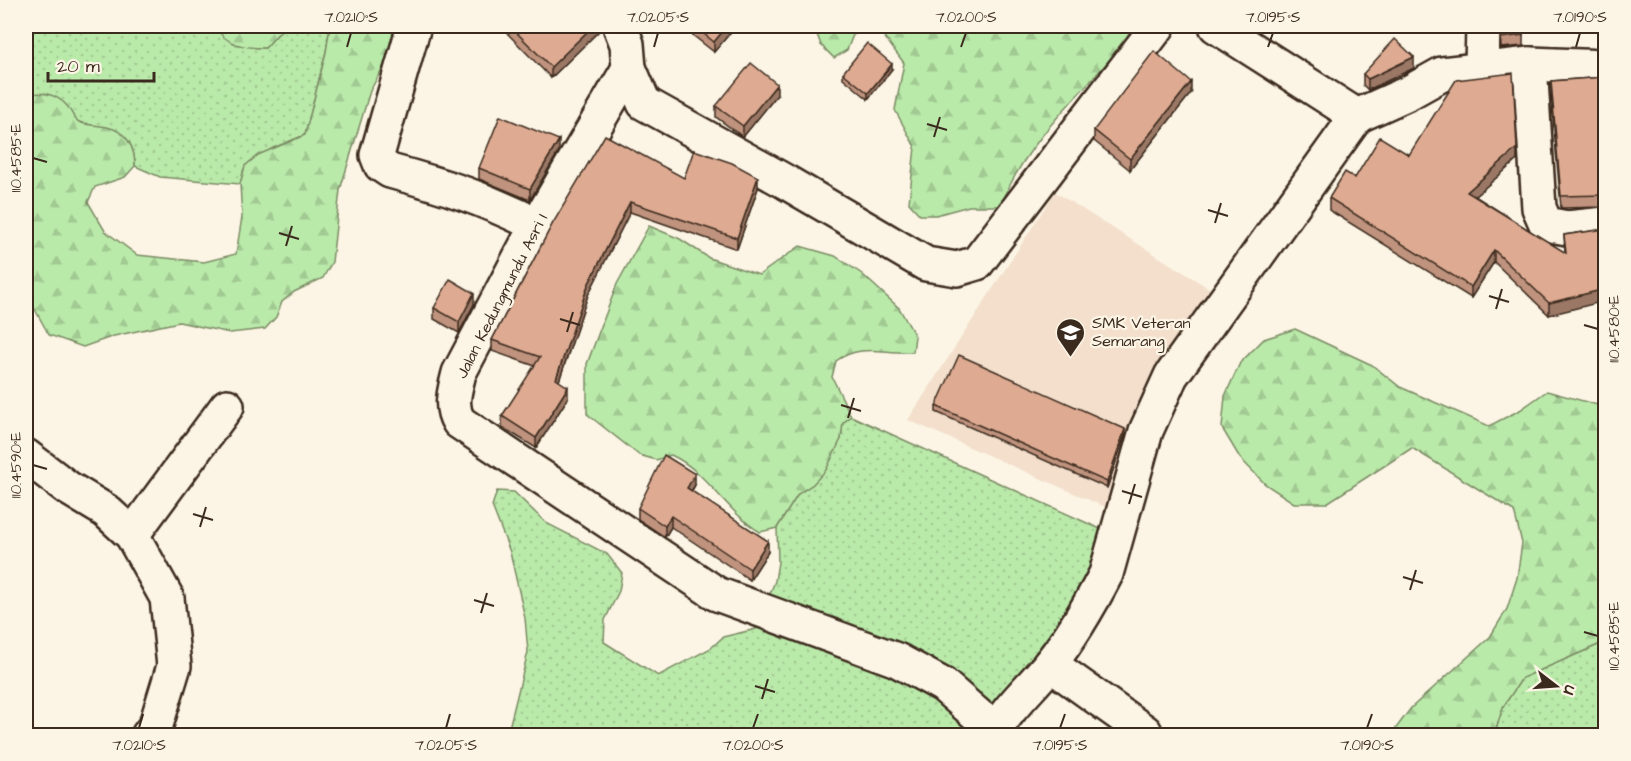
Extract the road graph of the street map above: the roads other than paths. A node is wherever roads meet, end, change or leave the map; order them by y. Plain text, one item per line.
1 (414, 26) edge
2 (620, 26) edge
3 (1158, 26) edge
4 (1216, 26) edge
5 (1483, 26) edge
6 (1530, 64) junction
7 (1482, 67) junction
8 (1605, 67) edge
9 (629, 68) junction
10 (1357, 116) junction
11 (1605, 224) edge
12 (537, 225) junction
13 (227, 406) dead end
14 (26, 456) edge
15 (132, 535) junction
16 (1050, 664) junction
17 (994, 731) edge
18 (1145, 732) dead end
19 (148, 735) edge

1 - 12 street
2 - 9 street
3 - 9 street
4 - 10 street
5 - 7 street
6 - 7 street
6 - 8 street
6 - 11 street
7 - 10 street
9 - 12 street, Jalan Kedungmundu Asri I
10 - 16 street
12 - 17 street, Jalan Kedungmundu Asri I
13 - 15 street
14 - 15 street
15 - 19 street
16 - 17 street
16 - 18 street

